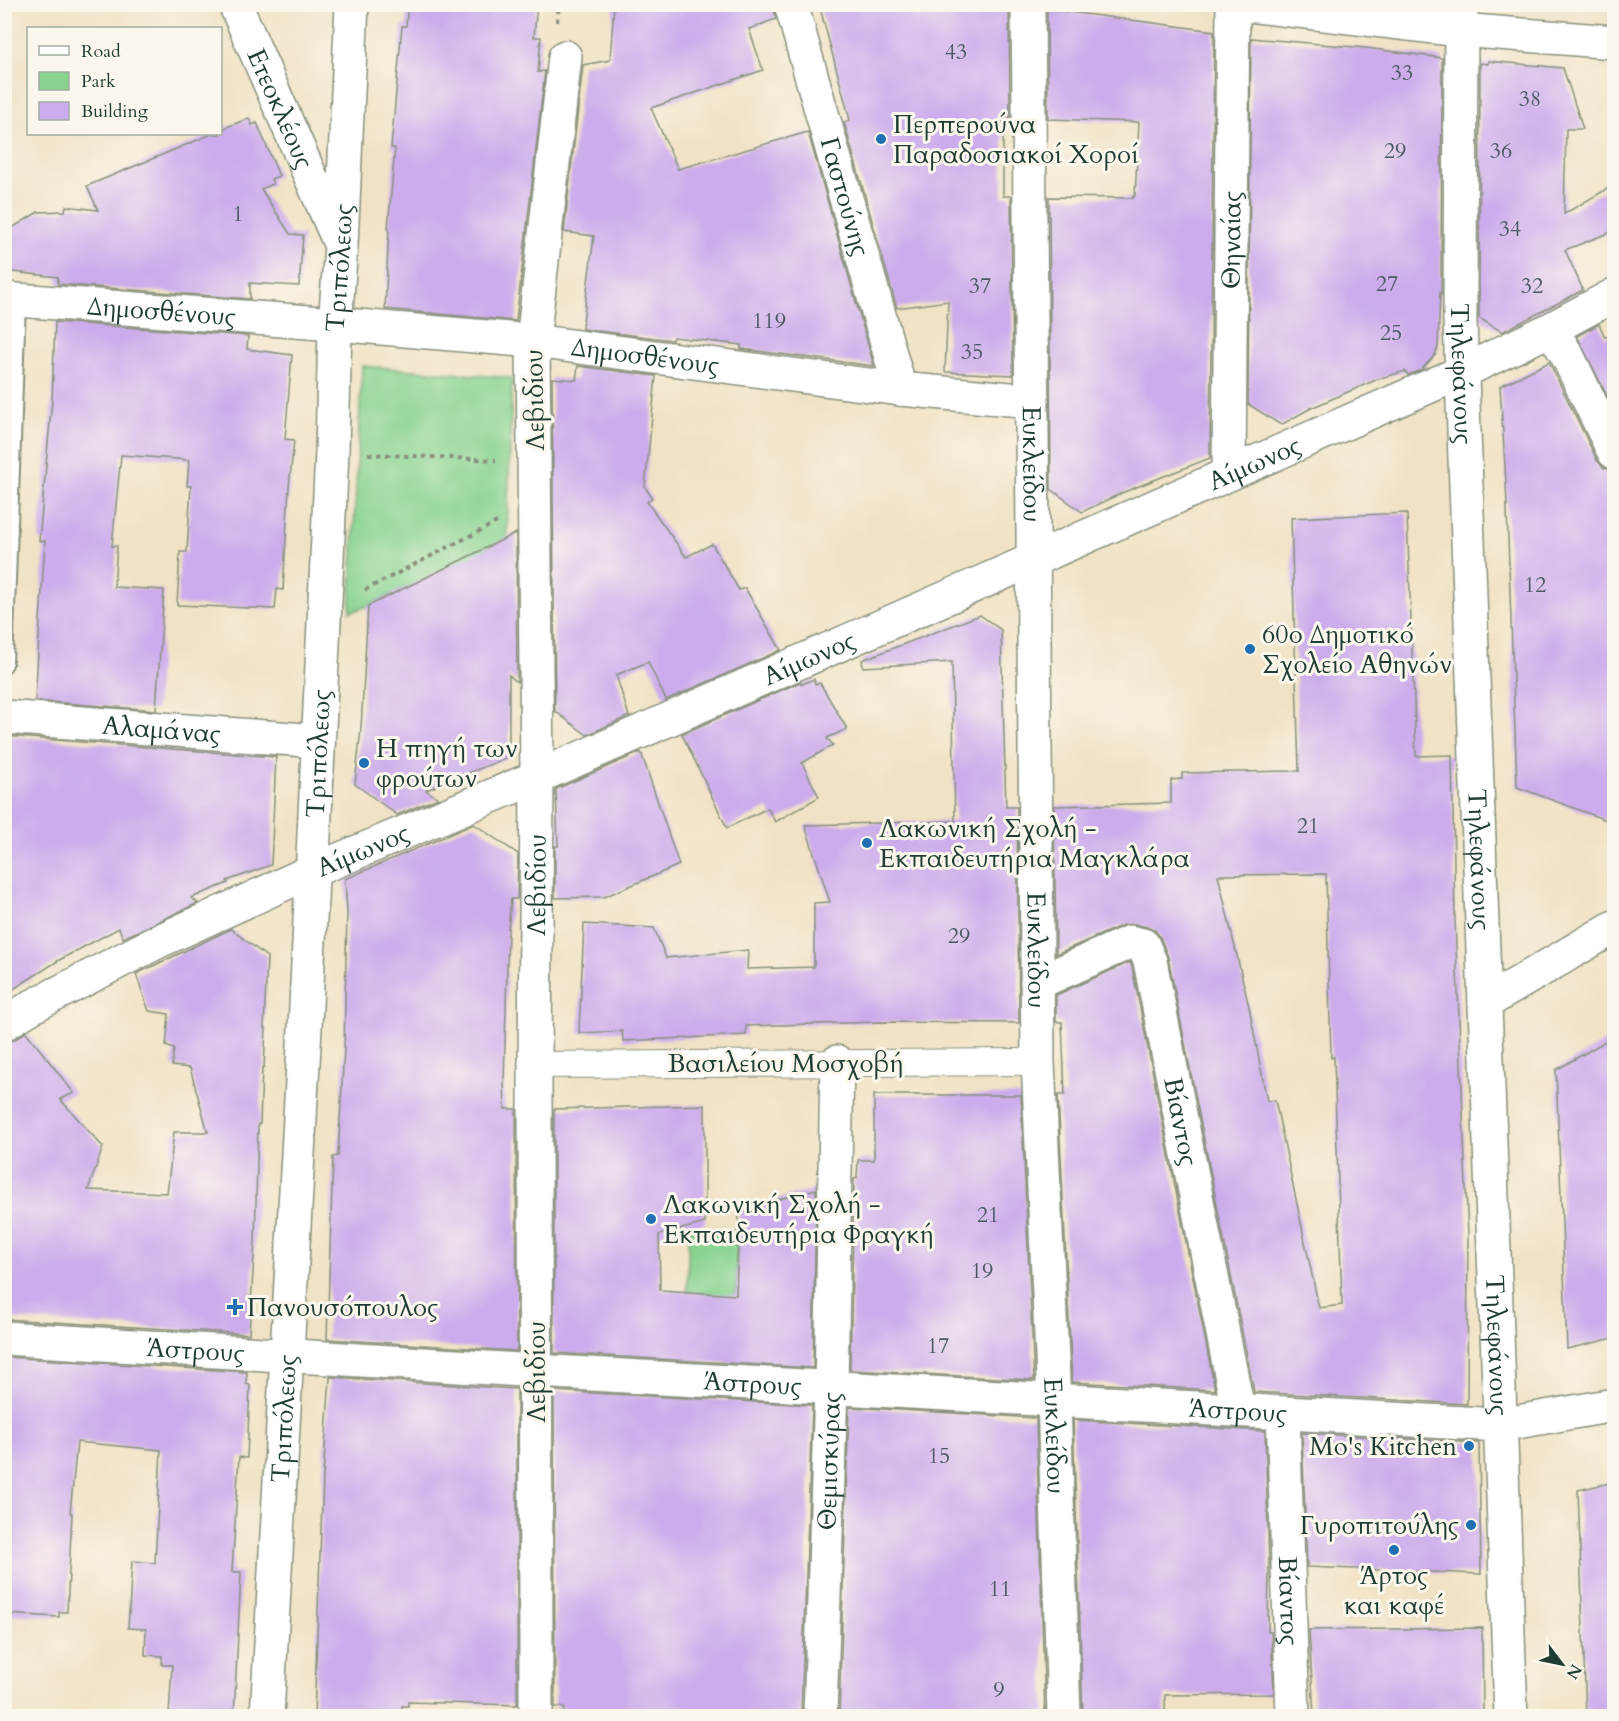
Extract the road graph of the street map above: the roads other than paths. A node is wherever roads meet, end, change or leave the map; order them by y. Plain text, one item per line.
1 (235, 4) edge
2 (352, 4) edge
3 (791, 4) edge
4 (1028, 4) edge
5 (1233, 4) edge
6 (1239, 4) edge
7 (1460, 17) edge
8 (1614, 42) edge
9 (565, 57) dead end
10 (341, 246) junction
11 (1614, 295) edge
12 (10, 300) edge
13 (335, 324) junction
14 (1551, 329) junction
15 (533, 341) junction
16 (1462, 372) junction
17 (900, 389) junction
18 (1032, 401) junction
19 (1614, 452) edge
20 (8, 472) edge
21 (1229, 474) junction
22 (1033, 561) junction
23 (4, 663) edge
24 (4, 717) edge
25 (318, 741) junction
26 (537, 777) junction
27 (312, 871) junction
28 (1614, 927) edge
29 (1037, 983) junction
30 (1485, 1003) junction
31 (4, 1024) edge
32 (837, 1062) junction
33 (1038, 1062) junction
34 (535, 1065) junction
35 (4, 1338) edge
36 (287, 1356) junction
37 (536, 1371) junction
38 (831, 1388) junction
39 (1054, 1400) junction
40 (1614, 1405) edge
41 (1238, 1410) junction
42 (1283, 1413) junction
43 (1500, 1425) junction
44 (267, 1716) edge
45 (536, 1716) edge
46 (820, 1716) edge
47 (1064, 1716) edge
48 (1293, 1716) edge
49 (1511, 1716) edge

1 - 10 street, Ετεοκλέους
2 - 10 street, Τριπόλεως
3 - 17 street, Γαστούνης
4 - 18 street, Ευκλείδου
5 - 21 street, Θηναίας
6 - 7 street
7 - 8 street
7 - 16 street, Τηλεφάνους
9 - 15 street, Λεβιδίου
10 - 13 street, Τριπόλεως
11 - 14 street, Αίμωνος
12 - 13 street, Δημοσθένους
12 - 20 lane
13 - 15 street, Δημοσθένους
13 - 25 street, Τριπόλεως
14 - 16 street, Αίμωνος
14 - 19 street
15 - 17 street, Δημοσθένους
15 - 26 street, Λεβιδίου
16 - 21 street, Αίμωνος
16 - 30 street, Τηλεφάνους
17 - 18 street, Δημοσθένους
18 - 22 street, Ευκλείδου
20 - 23 lane
21 - 22 street, Αίμωνος
22 - 26 street, Αίμωνος
22 - 29 street, Ευκλείδου
24 - 25 street, Αλαμάνας
25 - 27 street, Τριπόλεως
26 - 27 street, Αίμωνος
26 - 34 street, Λεβιδίου
27 - 31 street, Αίμωνος
27 - 36 street, Τριπόλεως
28 - 30 street
29 - 33 street, Ευκλείδου
29 - 41 street, Βίαντος
30 - 43 street, Τηλεφάνους
32 - 33 street, Βασιλείου Μοσχοβή
32 - 34 street, Βασιλείου Μοσχοβή
32 - 38 street, Θεμισκύρας
33 - 39 street, Ευκλείδου
34 - 37 street, Λεβιδίου
35 - 36 street, Άστρους
36 - 37 street, Άστρους
36 - 44 street, Τριπόλεως
37 - 38 street, Άστρους
37 - 45 street, Λεβιδίου
38 - 39 street, Άστρους
38 - 46 street, Θεμισκύρας
39 - 41 street, Άστρους
39 - 47 street, Ευκλείδου
40 - 43 street, Άστρους
41 - 42 street, Άστρους
42 - 43 street, Άστρους
42 - 48 street, Βίαντος
43 - 49 street, Τηλεφάνους

